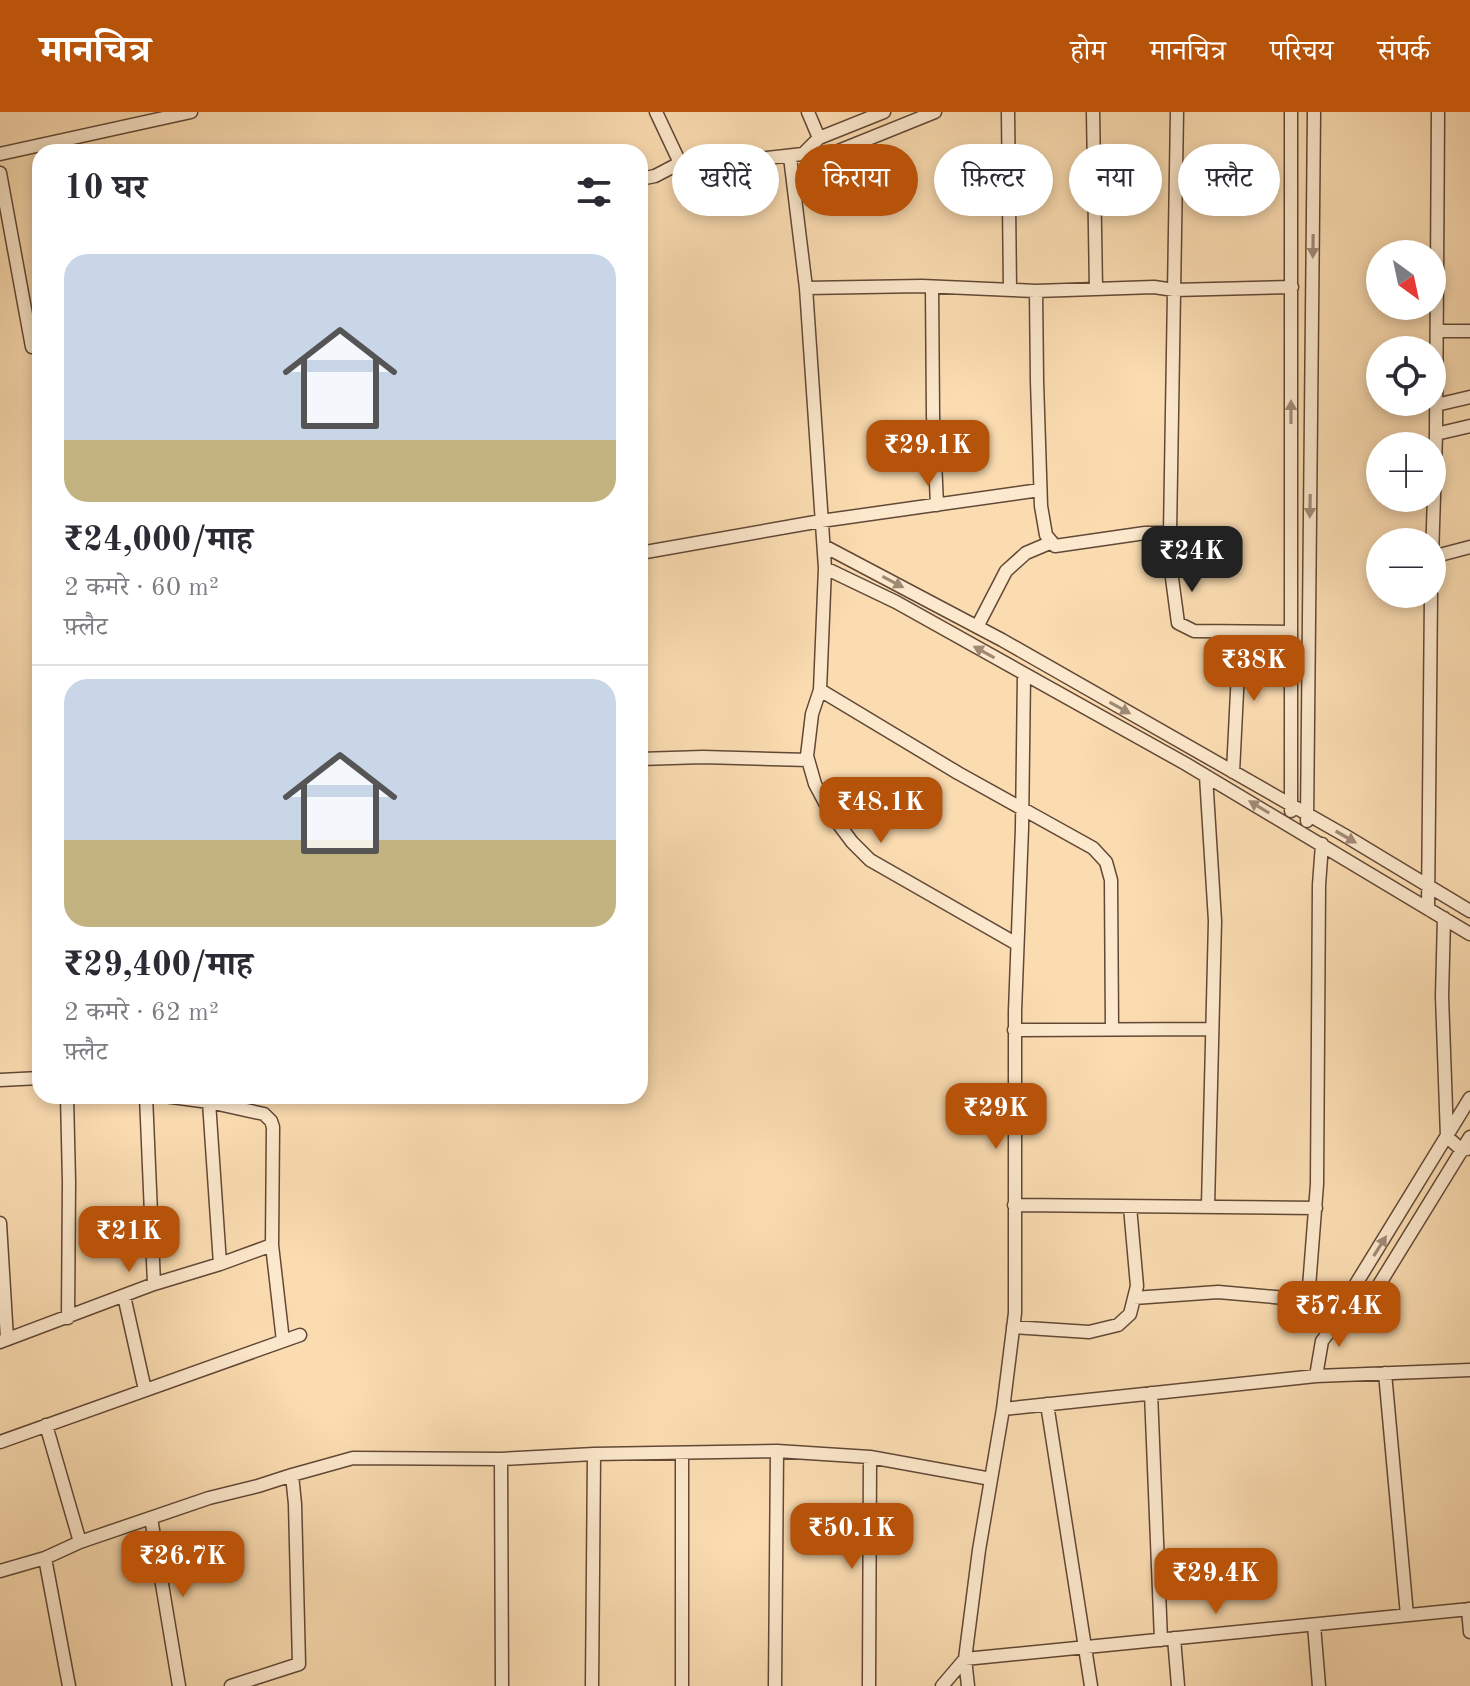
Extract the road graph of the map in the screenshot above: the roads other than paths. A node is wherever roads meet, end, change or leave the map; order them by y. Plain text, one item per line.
1 (122, 112) edge
2 (191, 112) edge
3 (656, 112) edge
4 (808, 112) edge
5 (884, 112) edge
6 (935, 112) edge
7 (1008, 112) edge
8 (1093, 112) edge
9 (1177, 112) edge
10 (1291, 112) edge
11 (1314, 112) edge
12 (1438, 112) edge
13 (128, 126) junction
14 (819, 138) junction
15 (46, 144) edge
16 (811, 144) edge
17 (856, 144) edge
18 (672, 146) edge
19 (32, 147) edge
20 (0, 154) edge
21 (672, 167) edge
22 (0, 173) edge
23 (648, 177) edge
24 (801, 216) edge
25 (932, 287) junction
26 (1292, 287) junction
27 (806, 288) junction
28 (1096, 289) junction
29 (1010, 290) junction
30 (1174, 290) junction
31 (1036, 291) junction
32 (1437, 331) junction
33 (1470, 331) edge
34 (1437, 336) edge
35 (32, 347) dead end
36 (1470, 397) edge
37 (1446, 403) edge
38 (1470, 426) edge
39 (1444, 432) edge
40 (1040, 490) junction
41 (937, 505) junction
42 (821, 521) junction
43 (1170, 533) junction
44 (1052, 542) junction
45 (824, 546) junction
46 (1470, 547) edge
47 (648, 552) edge
48 (1446, 553) edge
49 (825, 568) junction
50 (1431, 608) edge
51 (977, 627) junction
52 (1240, 632) junction
53 (1291, 632) junction
54 (1024, 674) junction
55 (820, 690) junction
56 (648, 759) edge
57 (808, 760) junction
58 (1233, 772) junction
59 (1206, 776) junction
60 (1291, 805) junction
61 (1023, 808) junction
62 (1307, 815) junction
63 (1291, 826) junction
64 (1307, 836) junction
65 (1322, 844) junction
66 (1429, 887) junction
67 (1428, 909) junction
68 (1470, 911) edge
69 (1444, 918) junction
70 (1470, 934) edge
71 (1017, 944) junction
72 (1112, 1029) junction
73 (1212, 1029) junction
74 (1014, 1030) junction
75 (32, 1078) edge
76 (0, 1080) edge
77 (1470, 1098) edge
78 (67, 1104) edge
79 (146, 1104) edge
80 (209, 1104) edge
81 (218, 1104) edge
82 (1447, 1137) junction
83 (1470, 1137) edge
84 (1466, 1149) edge
85 (1014, 1205) junction
86 (1208, 1206) junction
87 (1130, 1207) junction
88 (1316, 1208) junction
89 (0, 1223) edge
90 (272, 1245) junction
91 (220, 1264) junction
92 (154, 1284) junction
93 (124, 1296) junction
94 (1134, 1298) junction
95 (1308, 1300) junction
96 (1343, 1314) junction
97 (68, 1318) junction
98 (1013, 1327) junction
99 (300, 1335) dead end
100 (3, 1341) edge
101 (283, 1341) junction
102 (1470, 1370) edge
103 (1385, 1373) junction
104 (1316, 1376) junction
105 (145, 1390) junction
106 (1151, 1393) junction
107 (1047, 1404) junction
108 (1003, 1409) junction
109 (46, 1425) junction
110 (0, 1442) edge
111 (777, 1451) junction
112 (594, 1454) junction
113 (682, 1454) junction
114 (870, 1457) junction
115 (501, 1459) junction
116 (292, 1475) junction
117 (991, 1479) junction
118 (151, 1518) junction
119 (80, 1542) junction
120 (45, 1558) junction
121 (0, 1571) edge
122 (1469, 1609) edge
123 (1407, 1615) junction
124 (1314, 1625) junction
125 (1470, 1632) edge
126 (1168, 1639) junction
127 (1087, 1647) junction
128 (965, 1659) junction
129 (69, 1686) edge
130 (179, 1686) edge
131 (231, 1686) edge
132 (502, 1686) edge
133 (592, 1686) edge
134 (682, 1686) edge
135 (775, 1686) edge
136 (869, 1686) edge
137 (942, 1686) edge
138 (968, 1686) edge
139 (1091, 1686) edge
140 (1178, 1686) edge
141 (1319, 1686) edge

1 - 13 street
2 - 13 street
3 - 18 street
4 - 14 street
5 - 14 street
6 - 17 street
7 - 29 street
8 - 28 street
9 - 30 street
10 - 26 street
11 -> 62 street
12 - 32 street
13 - 15 street
14 - 16 street
19 - 20 street
21 - 23 street
22 - 35 street
24 - 27 street
25 - 27 street
25 - 29 street
25 - 41 street
26 - 30 street
53 -> 26 street
27 - 42 street
28 - 30 street
28 - 31 street
29 - 31 street
30 - 43 street
31 - 40 street
32 - 33 street
32 - 34 street
36 - 37 street
38 - 39 street
40 - 41 street
40 - 44 street
41 - 42 street
42 - 45 street
42 - 47 street
43 - 44 street
43 - 52 street
44 - 51 street
45 - 49 street
45 -> 51 street
46 - 48 street
54 -> 49 street
49 - 55 street
50 - 66 street
51 -> 58 street
52 - 53 street
52 - 58 street
53 - 60 street
54 - 59 street
54 - 61 street
55 - 57 street
55 - 61 street
56 - 57 street
57 - 71 street
58 - 60 street
63 -> 59 street
59 - 73 street
60 - 62 street
60 - 63 street
61 - 71 street
61 - 72 street
62 - 64 street
62 -> 66 street
63 - 64 street
64 - 65 street
65 - 67 street
65 - 88 street
66 - 67 street
66 - 68 street
67 - 69 street
69 - 70 street
69 - 82 street
71 - 74 street
72 - 73 street
72 - 74 street
73 - 86 street
74 - 85 street
75 - 76 street
77 - 82 street
78 - 97 street
79 - 92 street
80 - 91 street
81 - 90 street
82 - 84 street
96 -> 82 street
83 - 84 street
84 - 96 street
85 - 87 street
85 - 98 street
86 - 87 street
86 - 88 street
87 - 94 street
88 - 95 street
89 - 100 street
90 - 91 street
90 - 101 street
91 - 92 street
92 - 93 street
93 - 97 street
93 - 105 street
94 - 95 street
94 - 98 street
95 - 96 street
96 - 104 street
97 - 100 street
98 - 108 street
99 - 101 street
101 - 105 street
102 - 103 street
103 - 104 street
103 - 123 street
104 - 106 street
105 - 109 street
106 - 107 street
106 - 126 street
107 - 108 street
107 - 127 street
108 - 117 street
109 - 110 street
109 - 119 street
111 - 113 street
111 - 114 street
111 - 135 street
112 - 113 street
112 - 115 street
112 - 133 street
113 - 134 street
114 - 117 street
114 - 136 street
115 - 116 street
115 - 132 street
116 - 118 street
116 - 131 street
117 - 128 street
118 - 119 street
118 - 130 street
119 - 120 street
120 - 121 street
120 - 129 street
122 - 123 street
122 - 125 street
123 - 124 street
124 - 126 street
124 - 141 street
126 - 127 street
126 - 140 street
127 - 128 street
127 - 139 street
128 - 137 street
128 - 138 street

